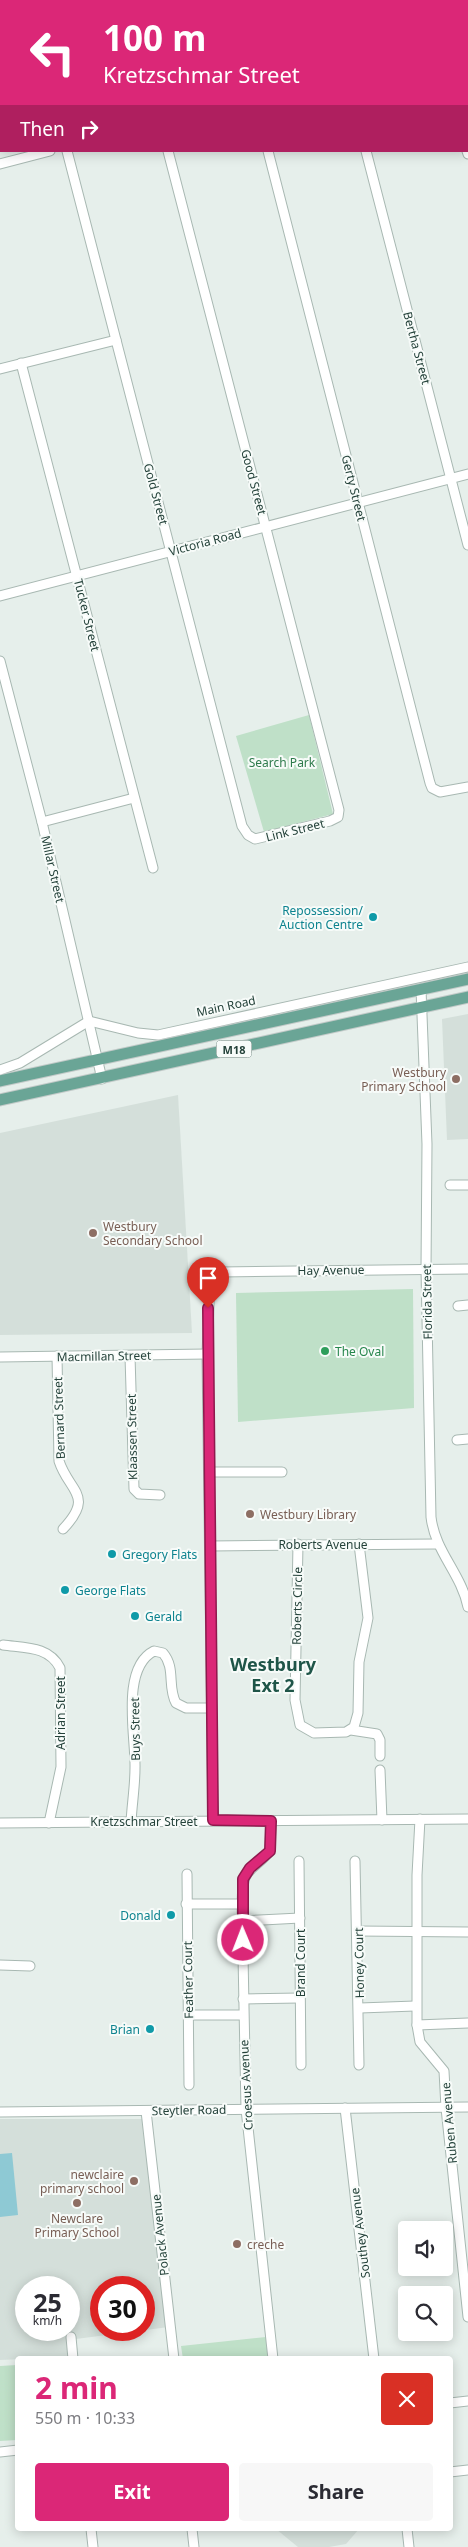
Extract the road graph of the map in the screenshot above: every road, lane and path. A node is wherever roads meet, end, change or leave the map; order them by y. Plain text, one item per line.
1 (46, 152) edge
2 (68, 152) edge
3 (168, 152) edge
4 (268, 152) edge
5 (366, 152) edge
6 (0, 164) edge
7 (116, 340) junction
8 (21, 363) junction
9 (0, 368) edge
10 (468, 474) edge
11 (451, 478) junction
12 (358, 503) junction
13 (266, 526) junction
14 (468, 545) edge
15 (171, 551) junction
16 (77, 576) junction
17 (0, 596) edge
18 (0, 660) edge
19 (468, 787) edge
20 (134, 798) junction
21 (339, 814) joint
22 (42, 822) junction
23 (248, 835) joint
24 (153, 868) dead end
25 (468, 967) edge
26 (468, 979) edge
27 (421, 989) junction
28 (468, 997) edge
29 (423, 1006) junction
30 (89, 1021) junction
31 (98, 1060) junction
32 (0, 1070) edge
33 (102, 1079) junction
34 (0, 1081) edge
35 (0, 1100) edge
36 (450, 1185) dead end
37 (468, 1185) edge
38 (426, 1269) junction
39 (468, 1269) edge
40 (468, 1305) edge
41 (458, 1306) dead end
42 (207, 1354) junction
43 (57, 1356) junction
44 (130, 1356) junction
45 (0, 1357) edge
46 (457, 1440) dead end
47 (468, 1440) edge
48 (209, 1472) junction
49 (282, 1472) dead end
50 (160, 1496) dead end
51 (63, 1529) dead end
52 (298, 1544) junction
53 (359, 1544) junction
54 (436, 1544) junction
55 (210, 1546) junction
56 (468, 1607) edge
57 (3, 1645) dead end
58 (210, 1708) junction
59 (351, 1730) junction
60 (380, 1756) dead end
61 (380, 1770) dead end
62 (420, 1819) junction
63 (468, 1819) edge
64 (213, 1820) junction
65 (382, 1820) junction
66 (271, 1821) junction
67 (131, 1822) junction
68 (0, 1823) edge
69 (49, 1823) junction
70 (299, 1861) dead end
71 (355, 1861) dead end
72 (187, 1874) dead end
73 (186, 1904) junction
74 (242, 1904) junction
75 (300, 1918) junction
76 (242, 1921) junction
77 (358, 1931) junction
78 (416, 1931) junction
79 (468, 1932) edge
80 (0, 1965) edge
81 (30, 1966) dead end
82 (300, 1998) junction
83 (243, 1999) junction
84 (415, 2006) junction
85 (360, 2008) junction
86 (189, 2015) junction
87 (243, 2015) junction
88 (468, 2023) edge
89 (417, 2025) junction
90 (301, 2064) dead end
91 (360, 2065) dead end
92 (189, 2085) dead end
93 (468, 2107) edge
94 (345, 2108) junction
95 (446, 2108) junction
96 (246, 2109) junction
97 (146, 2111) junction
98 (0, 2112) edge
99 (468, 2317) edge
100 (71, 2341) edge
101 (73, 2356) edge
102 (174, 2356) edge
103 (273, 2356) edge
104 (374, 2356) edge
105 (468, 2401) edge
106 (453, 2403) edge
107 (15, 2450) edge
108 (0, 2452) edge
109 (468, 2470) edge
110 (453, 2472) edge
111 (91, 2531) edge
112 (192, 2531) edge
113 (407, 2531) edge
114 (93, 2547) edge
115 (194, 2547) edge
116 (409, 2547) edge

1 - 6 street
2 - 7 street, Gold Street
3 - 13 street, Good Street
4 - 12 street, Gerty Street
5 - 11 street, Bertha Street
7 - 8 street
7 - 15 street, Gold Street
8 - 9 street
8 - 16 street, Tucker Street
10 - 11 street, Victoria Road
11 - 12 street, Victoria Road
11 - 14 street, Bertha Street
12 - 13 street, Victoria Road
12 - 19 street, Gerty Street
13 - 15 street, Victoria Road
13 - 21 street, Good Street
15 - 16 street, Victoria Road
15 - 23 street, Gold Street
16 - 17 street, Victoria Road
16 - 20 street, Tucker Street
18 - 22 street, Millar Street
20 - 22 street
20 - 24 street, Tucker Street
21 - 23 street, Link Street
22 - 30 street, Millar Street
25 - 30 street, Main Road
26 - 27 main road, Main Road / M18
27 - 29 street, Florida Street
27 - 31 main road, Main Road / M18
28 - 29 main road, M18
29 - 33 main road, M18
29 - 38 street, Florida Street
30 - 31 street, Millar Street
30 - 32 street
31 - 33 street, Millar Street
31 - 34 main road, Main Road / M18
33 - 35 main road, M18
36 - 37 street
38 - 39 street, Hay Avenue
38 - 42 street, Hay Avenue
38 - 54 street, Florida Street
40 - 41 street
42 - 44 street, Macmillan Street
42 - 48 street
43 - 44 street, Macmillan Street
43 - 45 street, Macmillan Street
43 - 51 street, Bernard Street
44 - 50 street, Klaassen Street
46 - 47 street
48 - 49 street
48 - 55 street
52 - 53 street, Roberts Avenue
52 - 55 street, Roberts Avenue
52 - 59 street, Roberts Circle
53 - 54 street, Roberts Avenue
53 - 59 street
54 - 56 street, Florida Street
55 - 58 street
57 - 69 street, Adrian Street
58 - 64 street
58 - 67 street, Buys Street
59 - 60 street, Roberts Circle
61 - 65 street
62 - 63 street, Kretzschmar Street
62 - 65 street, Kretzschmar Street
62 - 78 street, Ruben Avenue
64 - 66 street, Kretzschmar Street
64 - 67 street, Kretzschmar Street
65 - 66 street, Kretzschmar Street
66 - 74 street, Croesus Avenue
67 - 69 street, Kretzschmar Street
68 - 69 street, Kretzschmar Street
70 - 75 street, Brand Court
71 - 77 street, Honey Court
72 - 73 street, Feather Court
73 - 74 street
73 - 86 street, Feather Court
74 - 76 street, Croesus Avenue
75 - 76 street
75 - 82 street, Brand Court
76 - 83 street, Croesus Avenue
77 - 78 street
77 - 85 street, Honey Court
78 - 79 street
78 - 84 street, Ruben Avenue
80 - 81 street
82 - 83 street
82 - 90 street, Brand Court
83 - 87 street, Croesus Avenue
84 - 85 street
84 - 89 street, Ruben Avenue
85 - 91 street, Honey Court
86 - 87 street
86 - 92 street, Feather Court
87 - 96 street, Croesus Avenue
88 - 89 street
89 - 95 street, Ruben Avenue
93 - 95 street, Steytler Road
94 - 95 street, Steytler Road
94 - 96 street, Steytler Road
94 - 104 street, Southey Avenue
95 - 99 street, Ruben Avenue
96 - 97 street, Steytler Road
96 - 103 street, Croesus Avenue
97 - 98 street, Steytler Road
97 - 102 street, Polack Avenue
100 - 101 street
105 - 106 street
107 - 108 street
109 - 110 street
111 - 114 street
112 - 115 street
113 - 116 street

